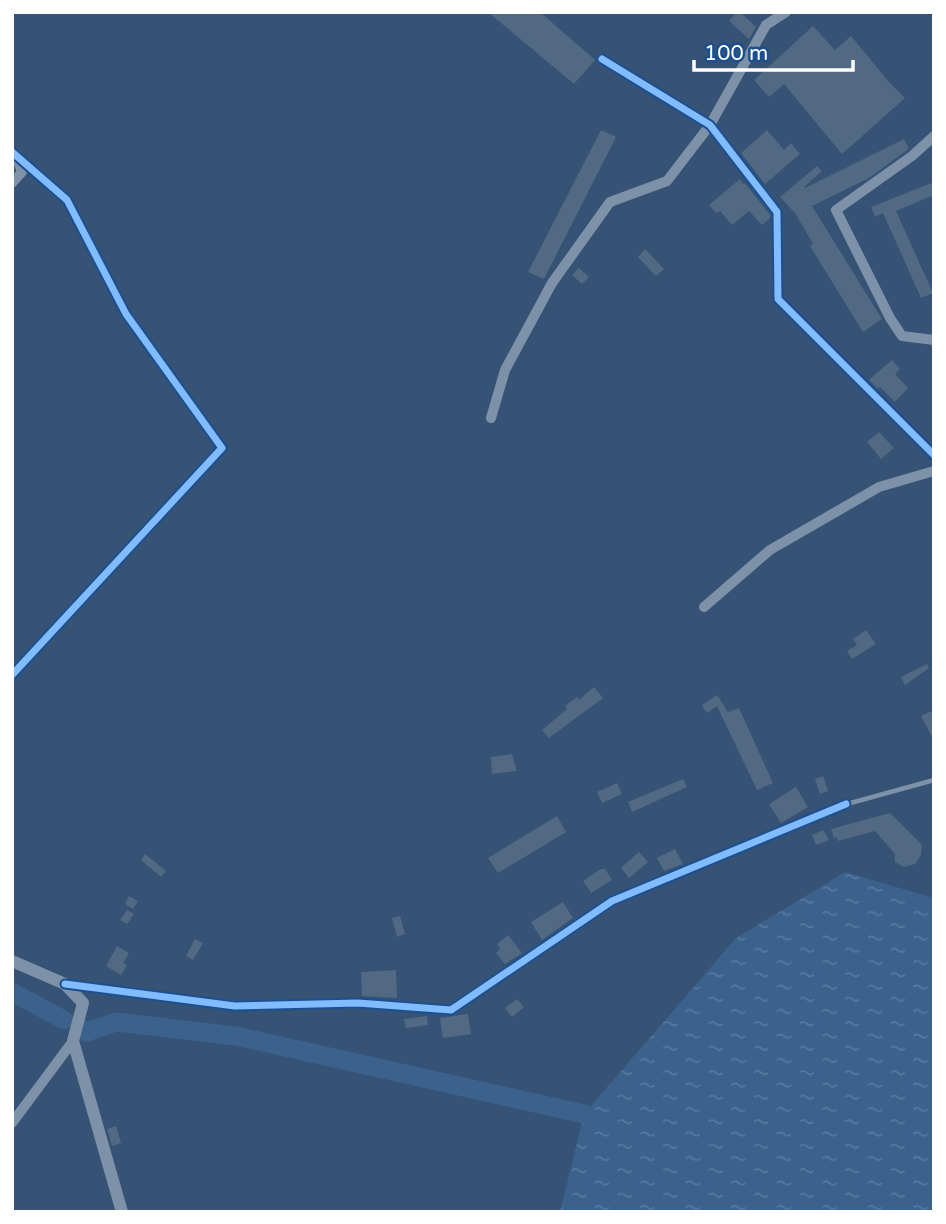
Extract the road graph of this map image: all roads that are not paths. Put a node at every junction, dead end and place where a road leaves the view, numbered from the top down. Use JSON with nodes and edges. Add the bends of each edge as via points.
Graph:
{"nodes":[{"id":1,"x":786,"y":12,"type":"edge"},
{"id":2,"x":602,"y":59,"type":"dead end"},
{"id":3,"x":710,"y":124,"type":"junction"},
{"id":4,"x":934,"y":136,"type":"edge"},
{"id":5,"x":14,"y":154,"type":"edge"},
{"id":6,"x":12,"y":183,"type":"edge"},
{"id":7,"x":934,"y":340,"type":"edge"},
{"id":8,"x":491,"y":418,"type":"dead end"},
{"id":9,"x":934,"y":455,"type":"edge"},
{"id":10,"x":934,"y":471,"type":"edge"},
{"id":11,"x":704,"y":607,"type":"dead end"},
{"id":12,"x":12,"y":675,"type":"edge"},
{"id":13,"x":934,"y":780,"type":"edge"},
{"id":14,"x":846,"y":804,"type":"joint"},
{"id":15,"x":12,"y":961,"type":"edge"},
{"id":16,"x":65,"y":984,"type":"junction"},
{"id":17,"x":73,"y":1041,"type":"junction"},
{"id":18,"x":12,"y":1122,"type":"edge"},
{"id":19,"x":122,"y":1212,"type":"edge"}],
"edges":[{"from":1,"to":3,"type":"street","via":[[766,25]]},
{"from":2,"to":3,"type":"street"},
{"from":3,"to":8,"type":"street","via":[[667,181],[610,202],[552,283],[505,370]]},
{"from":3,"to":9,"type":"street","via":[[777,212],[778,299]]},
{"from":4,"to":7,"type":"street","via":[[836,210],[902,336]]},
{"from":5,"to":6,"type":"street","via":[[22,172]]},
{"from":5,"to":12,"type":"street","via":[[67,200],[126,314],[222,448]]},
{"from":10,"to":11,"type":"street","via":[[879,487],[770,550]]},
{"from":13,"to":14,"type":"lane"},
{"from":14,"to":16,"type":"street","via":[[612,901],[451,1010],[358,1003],[235,1006]]},
{"from":15,"to":16,"type":"street"},
{"from":16,"to":17,"type":"street","via":[[83,1003]]},
{"from":17,"to":18,"type":"street"},
{"from":17,"to":19,"type":"street"}]}
